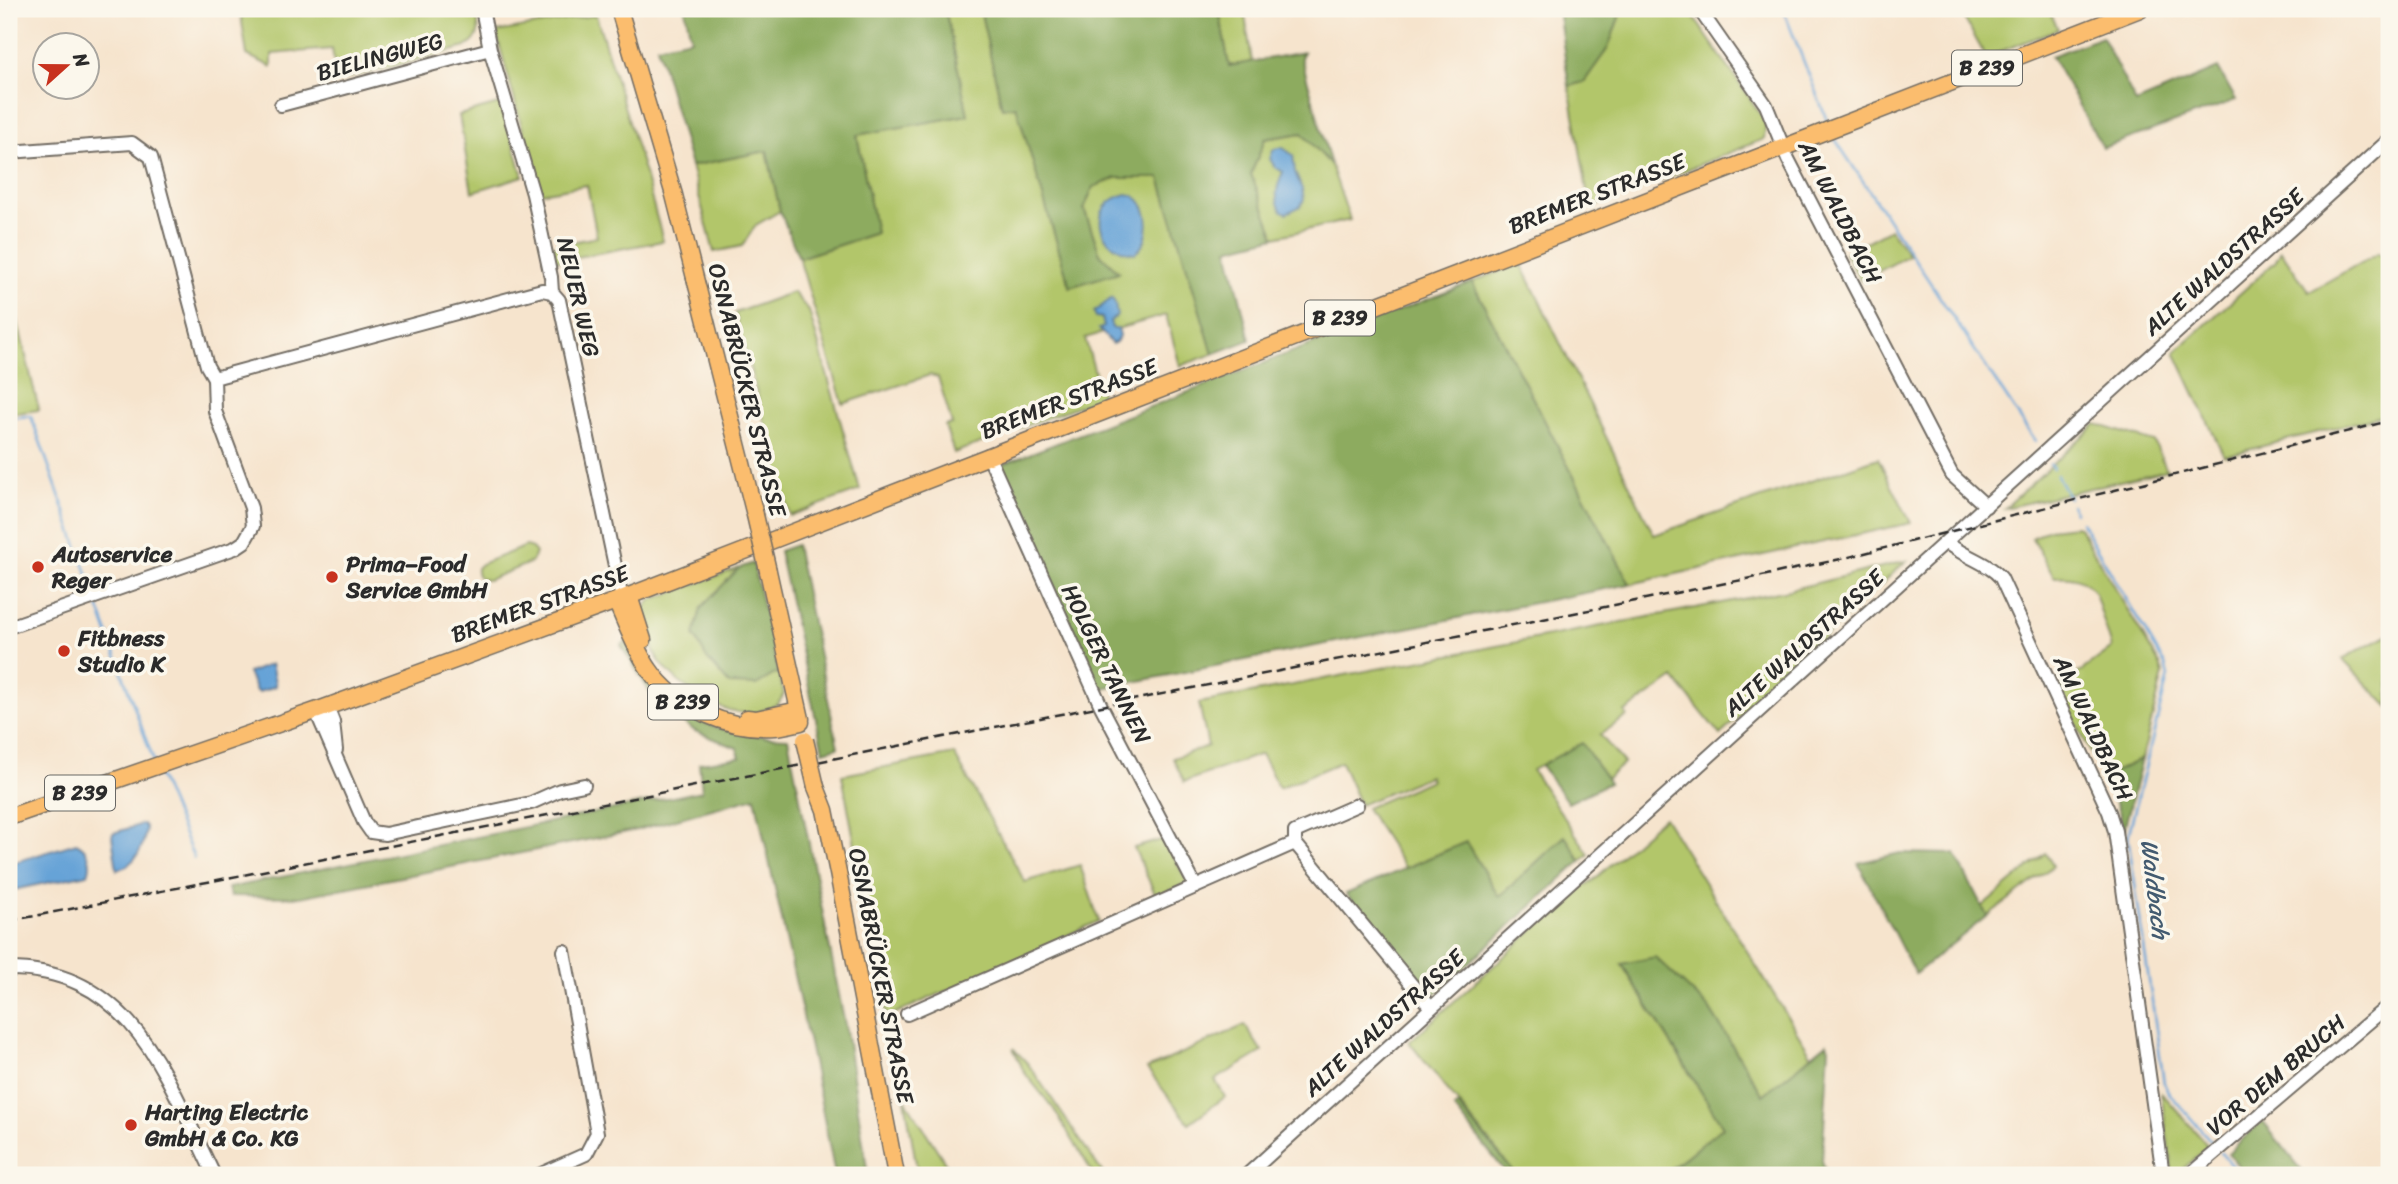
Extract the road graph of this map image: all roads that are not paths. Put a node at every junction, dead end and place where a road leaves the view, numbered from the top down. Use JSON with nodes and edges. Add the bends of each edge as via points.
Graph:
{"nodes":[{"id":1,"x":482,"y":9,"type":"edge"},
{"id":2,"x":619,"y":9,"type":"edge"},
{"id":3,"x":1699,"y":9,"type":"edge"},
{"id":4,"x":2140,"y":9,"type":"edge"},
{"id":5,"x":490,"y":49,"type":"junction"},
{"id":6,"x":281,"y":105,"type":"dead end"},
{"id":7,"x":2389,"y":140,"type":"edge"},
{"id":8,"x":1783,"y":147,"type":"junction"},
{"id":9,"x":9,"y":152,"type":"edge"},
{"id":10,"x":552,"y":292,"type":"junction"},
{"id":11,"x":214,"y":378,"type":"junction"},
{"id":12,"x":988,"y":455,"type":"junction"},
{"id":13,"x":1986,"y":506,"type":"junction"},
{"id":14,"x":1946,"y":542,"type":"junction"},
{"id":15,"x":622,"y":598,"type":"junction"},
{"id":16,"x":9,"y":627,"type":"edge"},
{"id":17,"x":322,"y":709,"type":"junction"},
{"id":18,"x":800,"y":716,"type":"junction"},
{"id":19,"x":584,"y":785,"type":"dead end"},
{"id":20,"x":816,"y":787,"type":"junction"},
{"id":21,"x":1357,"y":805,"type":"dead end"},
{"id":22,"x":9,"y":817,"type":"edge"},
{"id":23,"x":1295,"y":843,"type":"junction"},
{"id":24,"x":1196,"y":887,"type":"junction"},
{"id":25,"x":564,"y":951,"type":"dead end"},
{"id":26,"x":9,"y":969,"type":"edge"},
{"id":27,"x":2389,"y":1006,"type":"edge"},
{"id":28,"x":1431,"y":1008,"type":"junction"},
{"id":29,"x":907,"y":1014,"type":"dead end"},
{"id":30,"x":214,"y":1175,"type":"edge"},
{"id":31,"x":538,"y":1175,"type":"edge"},
{"id":32,"x":886,"y":1175,"type":"edge"},
{"id":33,"x":896,"y":1175,"type":"edge"},
{"id":34,"x":1247,"y":1175,"type":"edge"},
{"id":35,"x":2163,"y":1175,"type":"edge"},
{"id":36,"x":2189,"y":1175,"type":"edge"}],
"edges":[{"from":1,"to":5,"type":"street","name":"NEUER WEG"},
{"from":2,"to":18,"type":"main road","name":"OSNABRÜCKER STRASSE","bridge":true,"via":[[674,195],[755,515]]},
{"from":3,"to":8,"type":"street","name":"AM WALDBACH","via":[[1766,105]]},
{"from":4,"to":8,"type":"main road","name":"BREMER STRASSE","number":"B 239"},
{"from":5,"to":6,"type":"street","name":"BIELINGWEG"},
{"from":5,"to":10,"type":"street","name":"NEUER WEG","via":[[533,194]]},
{"from":7,"to":13,"type":"street","name":"ALTE WALDSTRASSE"},
{"from":8,"to":12,"type":"main road","name":"BREMER STRASSE","number":"B 239"},
{"from":8,"to":13,"type":"street","name":"AM WALDBACH","via":[[1952,475]]},
{"from":9,"to":11,"type":"street","via":[[132,143],[150,157]]},
{"from":10,"to":11,"type":"street","via":[[542,290]]},
{"from":10,"to":15,"type":"street","name":"NEUER WEG","via":[[559,300]]},
{"from":11,"to":16,"type":"street","via":[[215,411],[251,508],[253,526],[244,542]]},
{"from":12,"to":15,"type":"main road","name":"BREMER STRASSE","number":"B 239"},
{"from":12,"to":24,"type":"street","name":"HOLGER TANNEN","via":[[1101,706]]},
{"from":13,"to":14,"type":"street","name":"ALTE WALDSTRASSE"},
{"from":14,"to":28,"type":"street","name":"ALTE WALDSTRASSE"},
{"from":14,"to":35,"type":"street","name":"AM WALDBACH","via":[[2001,578],[2109,812]]},
{"from":15,"to":17,"type":"main road","name":"BREMER STRASSE","number":"B 239"},
{"from":15,"to":18,"type":"main road","number":"B 239","via":[[654,667],[693,701],[728,716]]},
{"from":17,"to":19,"type":"street","via":[[334,722],[337,754],[371,832],[385,835],[531,803]]},
{"from":17,"to":22,"type":"main road","name":"BREMER STRASSE","number":"B 239"},
{"from":18,"to":20,"type":"main road","name":"OSNABRÜCKER STRASSE","bridge":true},
{"from":20,"to":32,"type":"main road","name":"OSNABRÜCKER STRASSE","via":[[815,812]]},
{"from":20,"to":33,"type":"main road","name":"OSNABRÜCKER STRASSE","via":[[825,810]]},
{"from":21,"to":23,"type":"street","via":[[1295,832]]},
{"from":23,"to":24,"type":"street"},
{"from":23,"to":28,"type":"street"},
{"from":24,"to":29,"type":"street"},
{"from":25,"to":31,"type":"street","via":[[597,1133],[586,1154]]},
{"from":26,"to":30,"type":"street","via":[[48,972],[75,982],[101,996],[130,1021],[154,1052]]},
{"from":27,"to":36,"type":"street","name":"VOR DEM BRUCH"},
{"from":28,"to":34,"type":"street","name":"ALTE WALDSTRASSE"}]}
